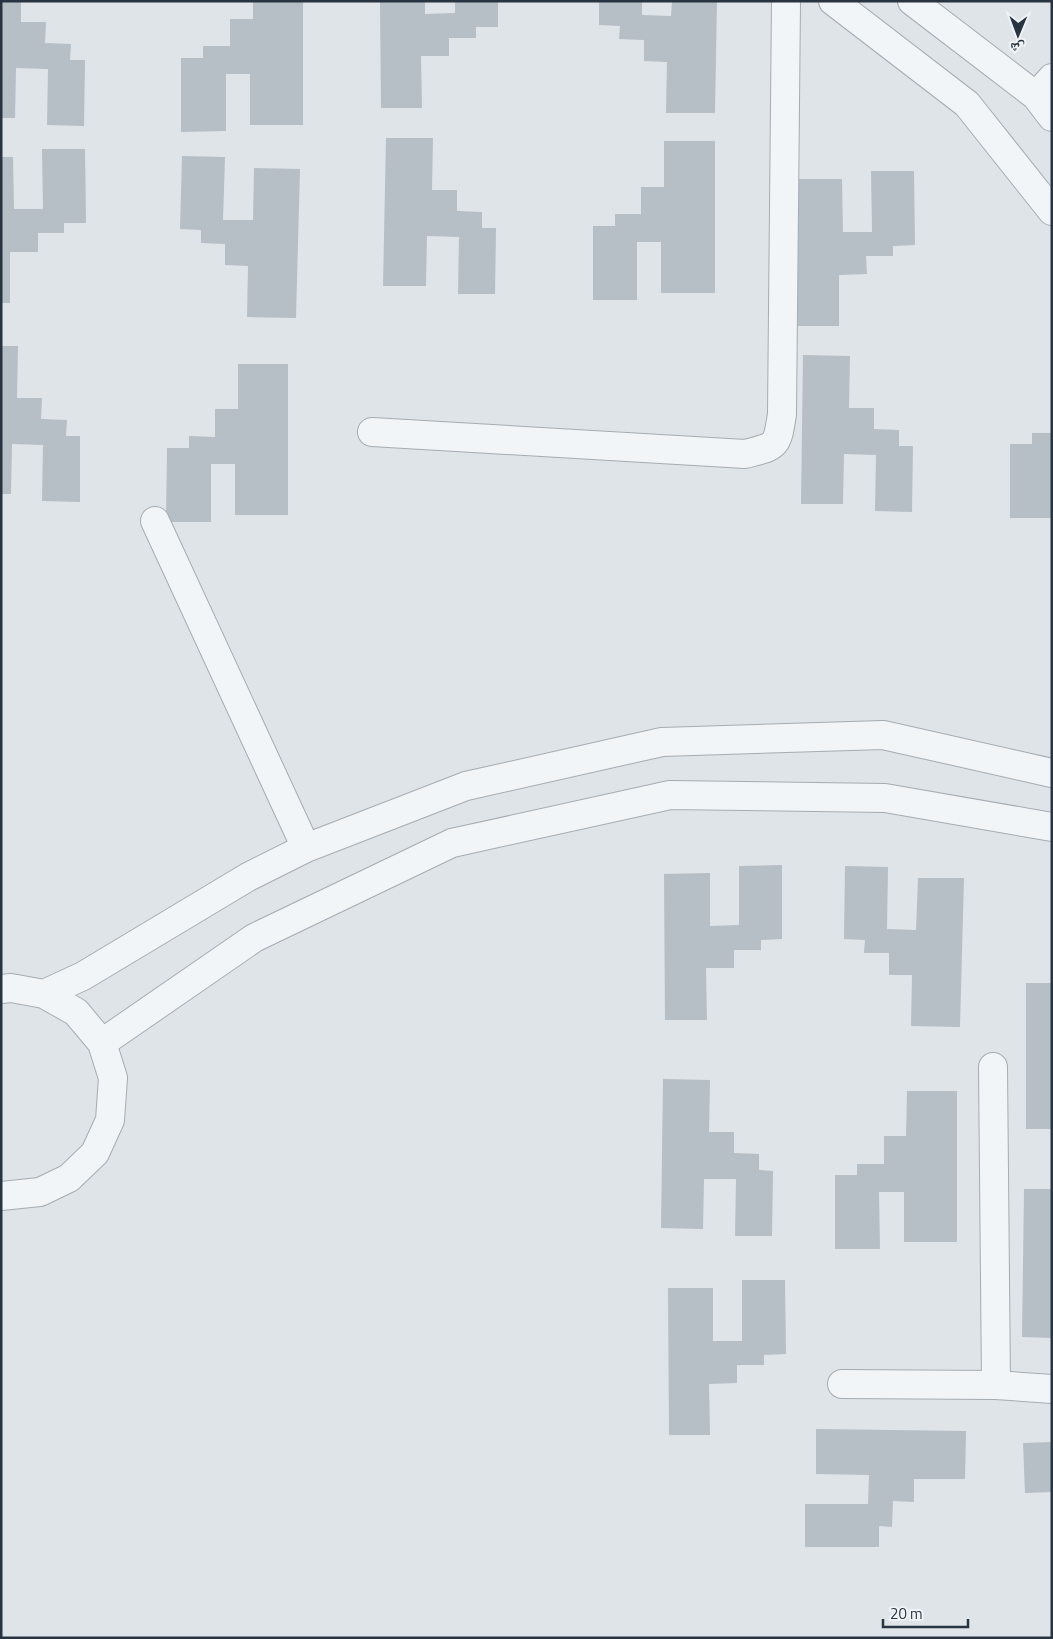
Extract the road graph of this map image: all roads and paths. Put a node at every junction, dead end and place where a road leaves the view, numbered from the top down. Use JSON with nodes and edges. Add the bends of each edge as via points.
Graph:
{"nodes":[{"id":1,"x":786,"y":1,"type":"edge"},
{"id":2,"x":833,"y":1,"type":"edge"},
{"id":3,"x":912,"y":1,"type":"edge"},
{"id":4,"x":1046,"y":97,"type":"edge"},
{"id":5,"x":1052,"y":211,"type":"edge"},
{"id":6,"x":372,"y":432,"type":"dead end"},
{"id":7,"x":155,"y":521,"type":"dead end"},
{"id":8,"x":1052,"y":773,"type":"edge"},
{"id":9,"x":1052,"y":828,"type":"edge"},
{"id":10,"x":306,"y":848,"type":"junction"},
{"id":11,"x":1,"y":990,"type":"edge"},
{"id":12,"x":44,"y":994,"type":"junction"},
{"id":13,"x":102,"y":1043,"type":"junction"},
{"id":14,"x":993,"y":1067,"type":"dead end"},
{"id":15,"x":1,"y":1196,"type":"edge"},
{"id":16,"x":842,"y":1384,"type":"dead end"},
{"id":17,"x":996,"y":1385,"type":"junction"},
{"id":18,"x":1052,"y":1389,"type":"edge"}],
"edges":[{"from":1,"to":6,"type":"street","via":[[782,414],[778,438],[769,448],[745,454]]},
{"from":2,"to":5,"type":"street","via":[[967,104]]},
{"from":3,"to":4,"type":"street"},
{"from":7,"to":10,"type":"street"},
{"from":8,"to":10,"type":"street","via":[[883,735],[662,742],[466,786]]},
{"from":9,"to":13,"type":"street","via":[[885,798],[670,795],[452,843],[254,938]]},
{"from":10,"to":12,"type":"street","via":[[248,877],[83,976]]},
{"from":11,"to":12,"type":"street","via":[[11,988]]},
{"from":12,"to":13,"type":"street","via":[[76,1012]]},
{"from":13,"to":15,"type":"street","via":[[113,1078],[110,1120],[95,1153],[69,1178],[40,1192]]},
{"from":14,"to":17,"type":"street"},
{"from":16,"to":17,"type":"street"},
{"from":17,"to":18,"type":"street"}]}
